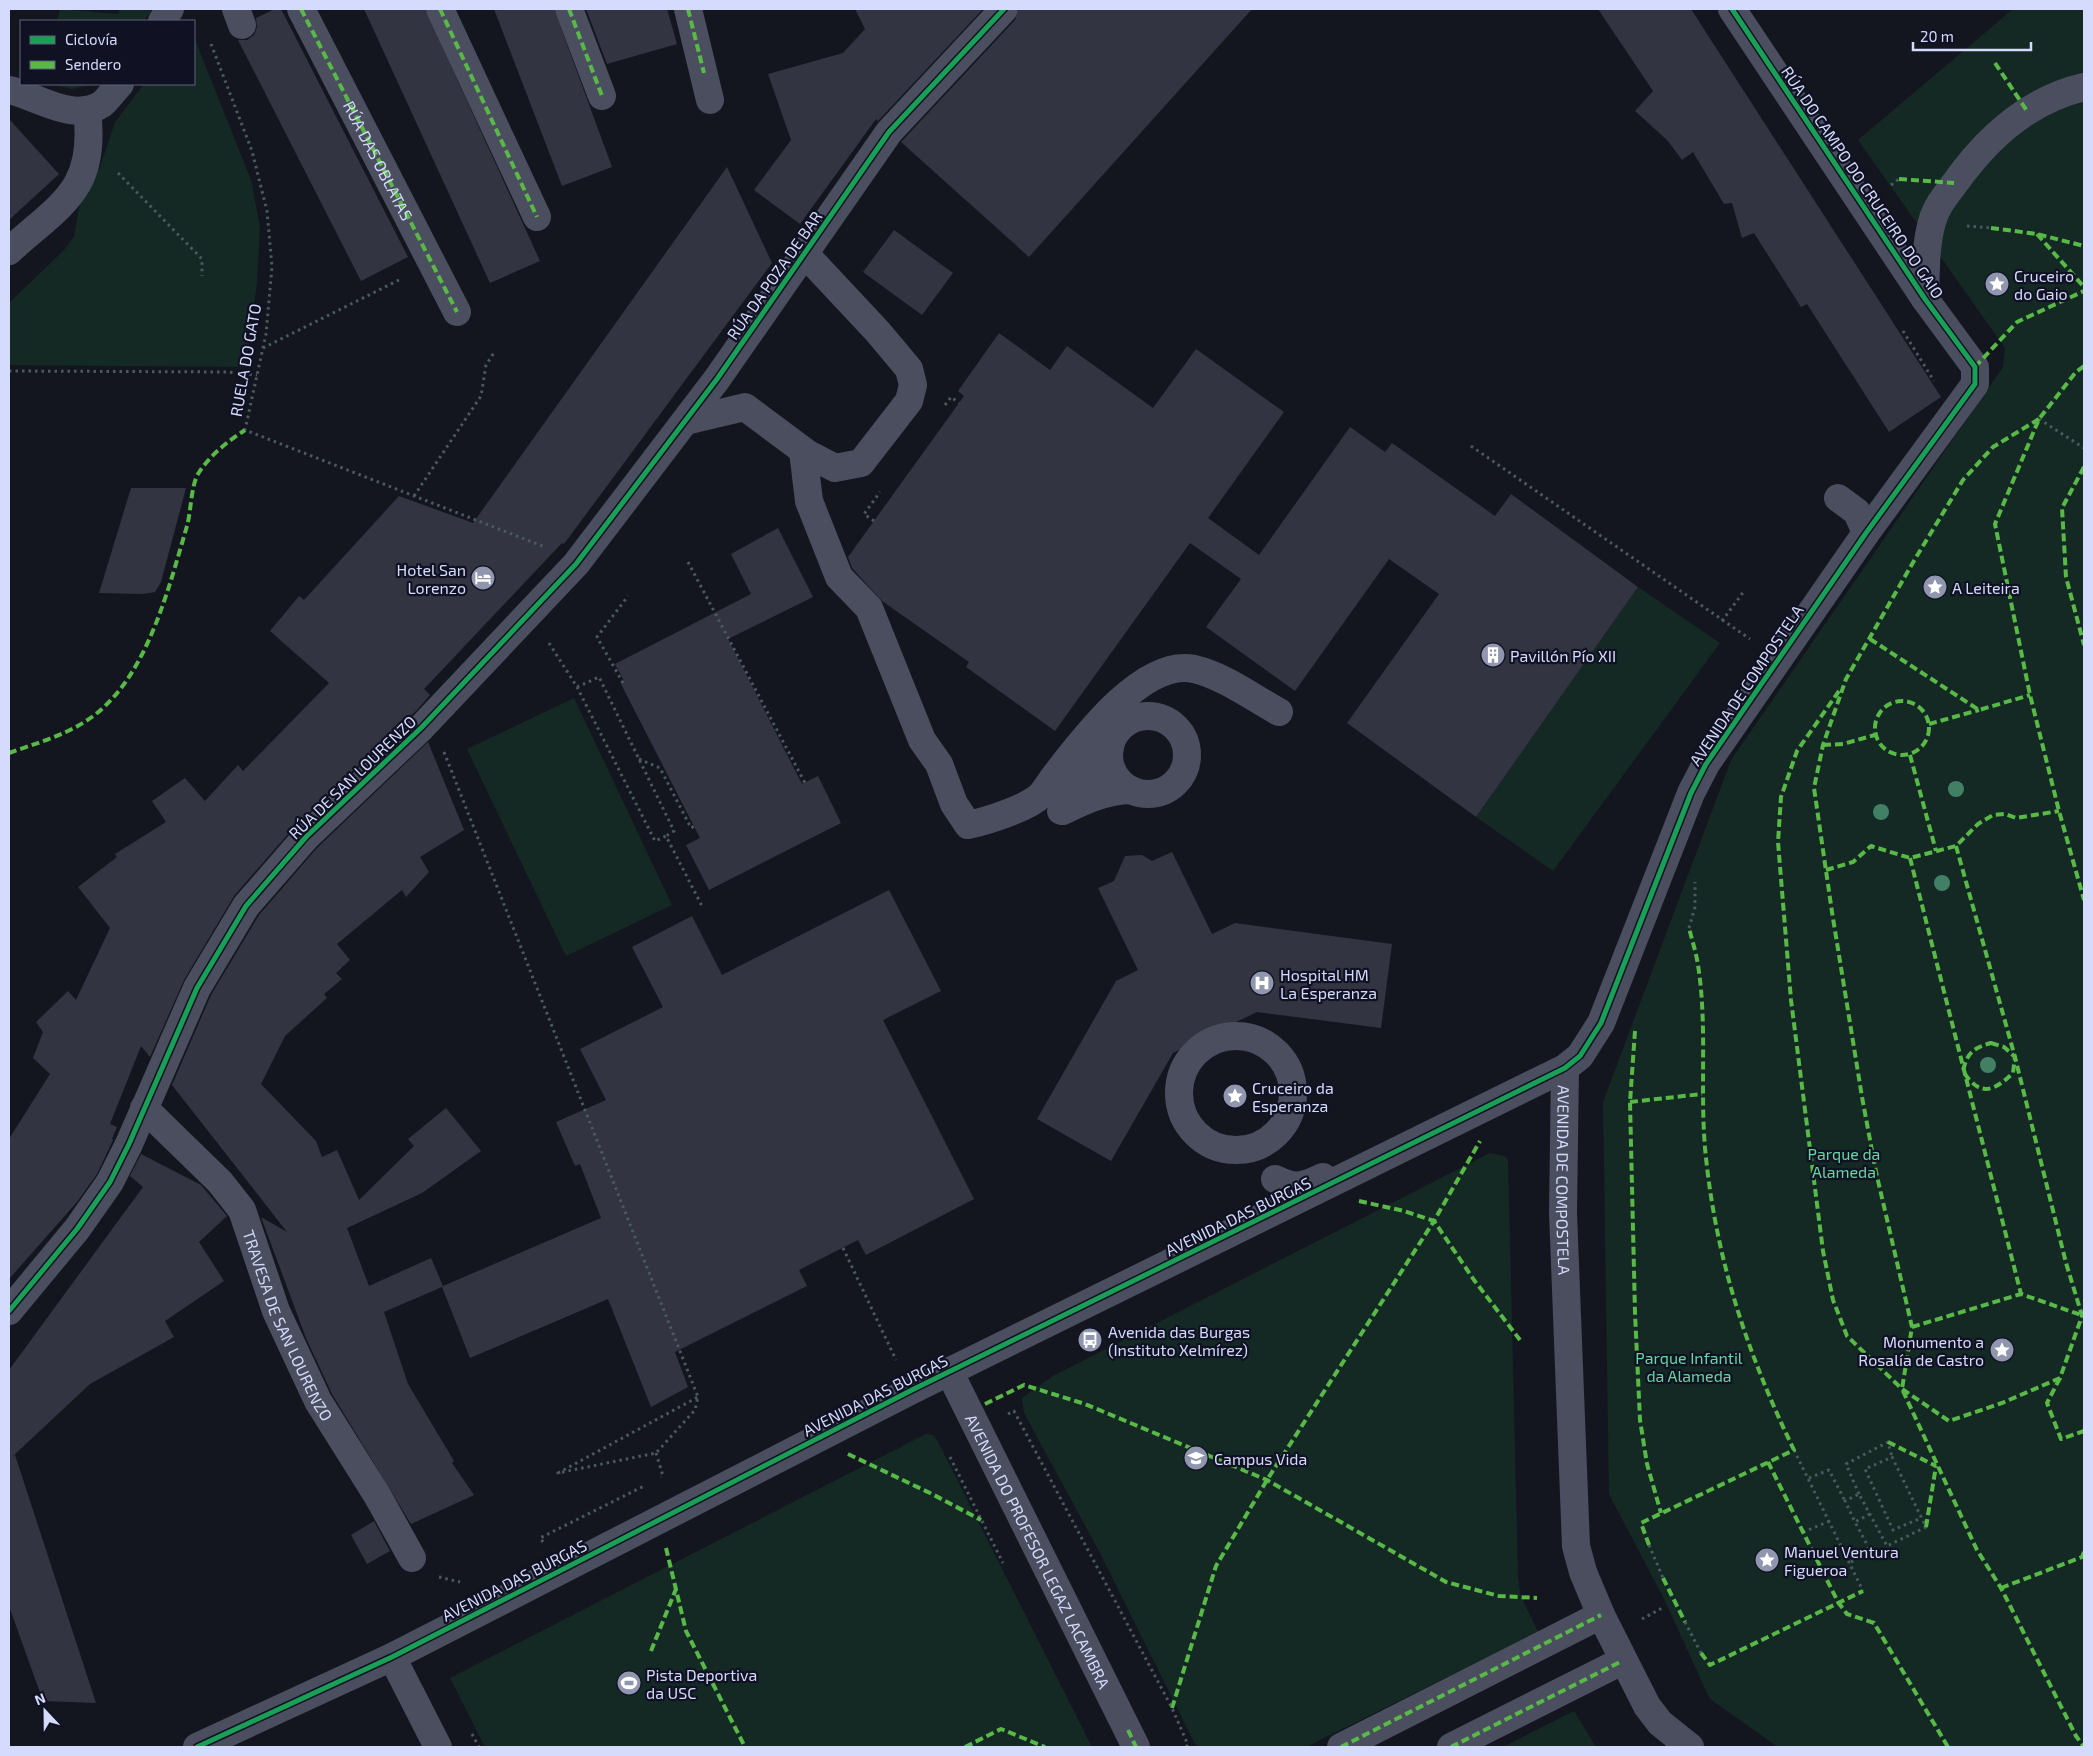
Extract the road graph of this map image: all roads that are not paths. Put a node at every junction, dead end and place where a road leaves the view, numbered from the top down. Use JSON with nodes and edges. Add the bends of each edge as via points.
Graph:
{"nodes":[{"id":1,"x":170,"y":9,"type":"edge"},
{"id":2,"x":301,"y":9,"type":"edge"},
{"id":3,"x":440,"y":9,"type":"edge"},
{"id":4,"x":569,"y":9,"type":"edge"},
{"id":5,"x":688,"y":9,"type":"edge"},
{"id":6,"x":1004,"y":9,"type":"edge"},
{"id":7,"x":1732,"y":9,"type":"edge"},
{"id":8,"x":163,"y":20,"type":"edge"},
{"id":9,"x":119,"y":85,"type":"edge"},
{"id":10,"x":2084,"y":87,"type":"edge"},
{"id":11,"x":9,"y":90,"type":"edge"},
{"id":12,"x":602,"y":96,"type":"dead end"},
{"id":13,"x":710,"y":100,"type":"dead end"},
{"id":14,"x":87,"y":110,"type":"junction"},
{"id":15,"x":537,"y":217,"type":"dead end"},
{"id":16,"x":9,"y":251,"type":"edge"},
{"id":17,"x":805,"y":254,"type":"junction"},
{"id":18,"x":1925,"y":299,"type":"junction"},
{"id":19,"x":457,"y":312,"type":"dead end"},
{"id":20,"x":1975,"y":367,"type":"joint"},
{"id":21,"x":686,"y":421,"type":"junction"},
{"id":22,"x":803,"y":451,"type":"junction"},
{"id":23,"x":1838,"y":498,"type":"dead end"},
{"id":24,"x":1866,"y":532,"type":"junction"},
{"id":25,"x":576,"y":564,"type":"joint"},
{"id":26,"x":1279,"y":712,"type":"dead end"},
{"id":27,"x":1110,"y":747,"type":"junction"},
{"id":28,"x":1131,"y":790,"type":"junction"},
{"id":29,"x":1565,"y":1068,"type":"junction"},
{"id":30,"x":144,"y":1108,"type":"junction"},
{"id":31,"x":1259,"y":1146,"type":"junction"},
{"id":32,"x":1275,"y":1179,"type":"junction"},
{"id":33,"x":1287,"y":1206,"type":"junction"},
{"id":34,"x":9,"y":1311,"type":"edge"},
{"id":35,"x":949,"y":1371,"type":"junction"},
{"id":36,"x":412,"y":1558,"type":"dead end"},
{"id":37,"x":1606,"y":1625,"type":"junction"},
{"id":38,"x":392,"y":1657,"type":"junction"},
{"id":39,"x":1622,"y":1661,"type":"junction"},
{"id":40,"x":1132,"y":1739,"type":"edge"},
{"id":41,"x":197,"y":1747,"type":"edge"},
{"id":42,"x":438,"y":1747,"type":"edge"},
{"id":43,"x":1341,"y":1747,"type":"edge"},
{"id":44,"x":1451,"y":1747,"type":"edge"},
{"id":45,"x":1690,"y":1747,"type":"edge"}],
"edges":[{"from":1,"to":8,"type":"street"},
{"from":2,"to":19,"type":"street","name":"RÚA DAS OBLATAS"},
{"from":3,"to":15,"type":"street"},
{"from":4,"to":12,"type":"street"},
{"from":5,"to":13,"type":"street"},
{"from":6,"to":17,"type":"street","name":"RÚA DA POZA DE BAR","via":[[890,132]]},
{"from":7,"to":18,"type":"street","name":"RÚA DO CAMPO DO CRUCEIRO DO GAIO"},
{"from":9,"to":14,"type":"street","via":[[102,103]]},
{"from":10,"to":18,"type":"street","via":[[2043,101],[2023,113],[1972,159],[1938,205],[1926,253]]},
{"from":11,"to":14,"type":"street","via":[[68,109]]},
{"from":14,"to":16,"type":"street","via":[[90,144],[85,171],[73,193]]},
{"from":17,"to":21,"type":"street","name":"RÚA DA POZA DE BAR"},
{"from":17,"to":22,"type":"street","via":[[909,369],[913,385],[909,400],[861,463],[835,468]]},
{"from":18,"to":20,"type":"street","name":"RÚA DO CAMPO DO CRUCEIRO DO GAIO"},
{"from":20,"to":24,"type":"street","name":"AVENIDA DE COMPOSTELA","via":[[1975,384]]},
{"from":21,"to":22,"type":"street","via":[[745,408]]},
{"from":21,"to":25,"type":"street","name":"RÚA DA POZA DE BAR"},
{"from":22,"to":26,"type":"street","via":[[809,501],[839,577],[869,608],[922,740],[939,764],[954,804],[968,825],[1004,814],[1040,796],[1106,716],[1137,686],[1165,671],[1194,669],[1229,683]]},
{"from":23,"to":24,"type":"street","via":[[1857,512]]},
{"from":24,"to":29,"type":"street","name":"AVENIDA DE COMPOSTELA","via":[[1697,778],[1601,1023],[1580,1056]]},
{"from":25,"to":30,"type":"street","name":"RÚA DE SAN LOURENZO","via":[[422,727],[306,837],[251,900],[197,988]]},
{"from":27,"to":28,"type":"street","via":[[1112,772]]},
{"from":27,"to":28,"type":"street","via":[[1061,811],[1112,791]]},
{"from":27,"to":28,"type":"street","via":[[1122,725],[1139,717],[1158,717],[1170,722],[1186,743],[1185,769],[1168,789],[1156,794]]},
{"from":29,"to":32,"type":"street","name":"AVENIDA DAS BURGAS","via":[[1541,1067],[1308,1184],[1291,1186]]},
{"from":29,"to":33,"type":"street","name":"AVENIDA DAS BURGAS"},
{"from":29,"to":37,"type":"street","name":"AVENIDA DE COMPOSTELA","via":[[1563,1213],[1573,1514],[1583,1572]]},
{"from":30,"to":34,"type":"street","name":"RÚA DE SAN LOURENZO","via":[[110,1182]]},
{"from":30,"to":36,"type":"street","name":"TRAVESA DE SAN LOURENZO","via":[[220,1182],[242,1210],[276,1311],[318,1401]]},
{"from":31,"to":31,"type":"street","via":[[1275,1135],[1287,1120],[1293,1084],[1286,1066],[1275,1051],[1260,1041],[1242,1037],[1223,1038],[1206,1045],[1192,1057],[1179,1091],[1190,1127],[1204,1140],[1221,1148],[1240,1150]]},
{"from":31,"to":32,"type":"street"},
{"from":32,"to":33,"type":"street"},
{"from":33,"to":35,"type":"street","name":"AVENIDA DAS BURGAS"},
{"from":35,"to":38,"type":"street","name":"AVENIDA DAS BURGAS"},
{"from":35,"to":40,"type":"street","name":"AVENIDA DO PROFESOR LEGAZ LACAMBRA"},
{"from":37,"to":39,"type":"street","name":"AVENIDA DE COMPOSTELA"},
{"from":37,"to":43,"type":"street"},
{"from":38,"to":41,"type":"street","name":"AVENIDA DAS BURGAS"},
{"from":38,"to":42,"type":"street"},
{"from":39,"to":44,"type":"street"},
{"from":39,"to":45,"type":"street","name":"AVENIDA DE COMPOSTELA","via":[[1647,1706],[1660,1722]]}]}
